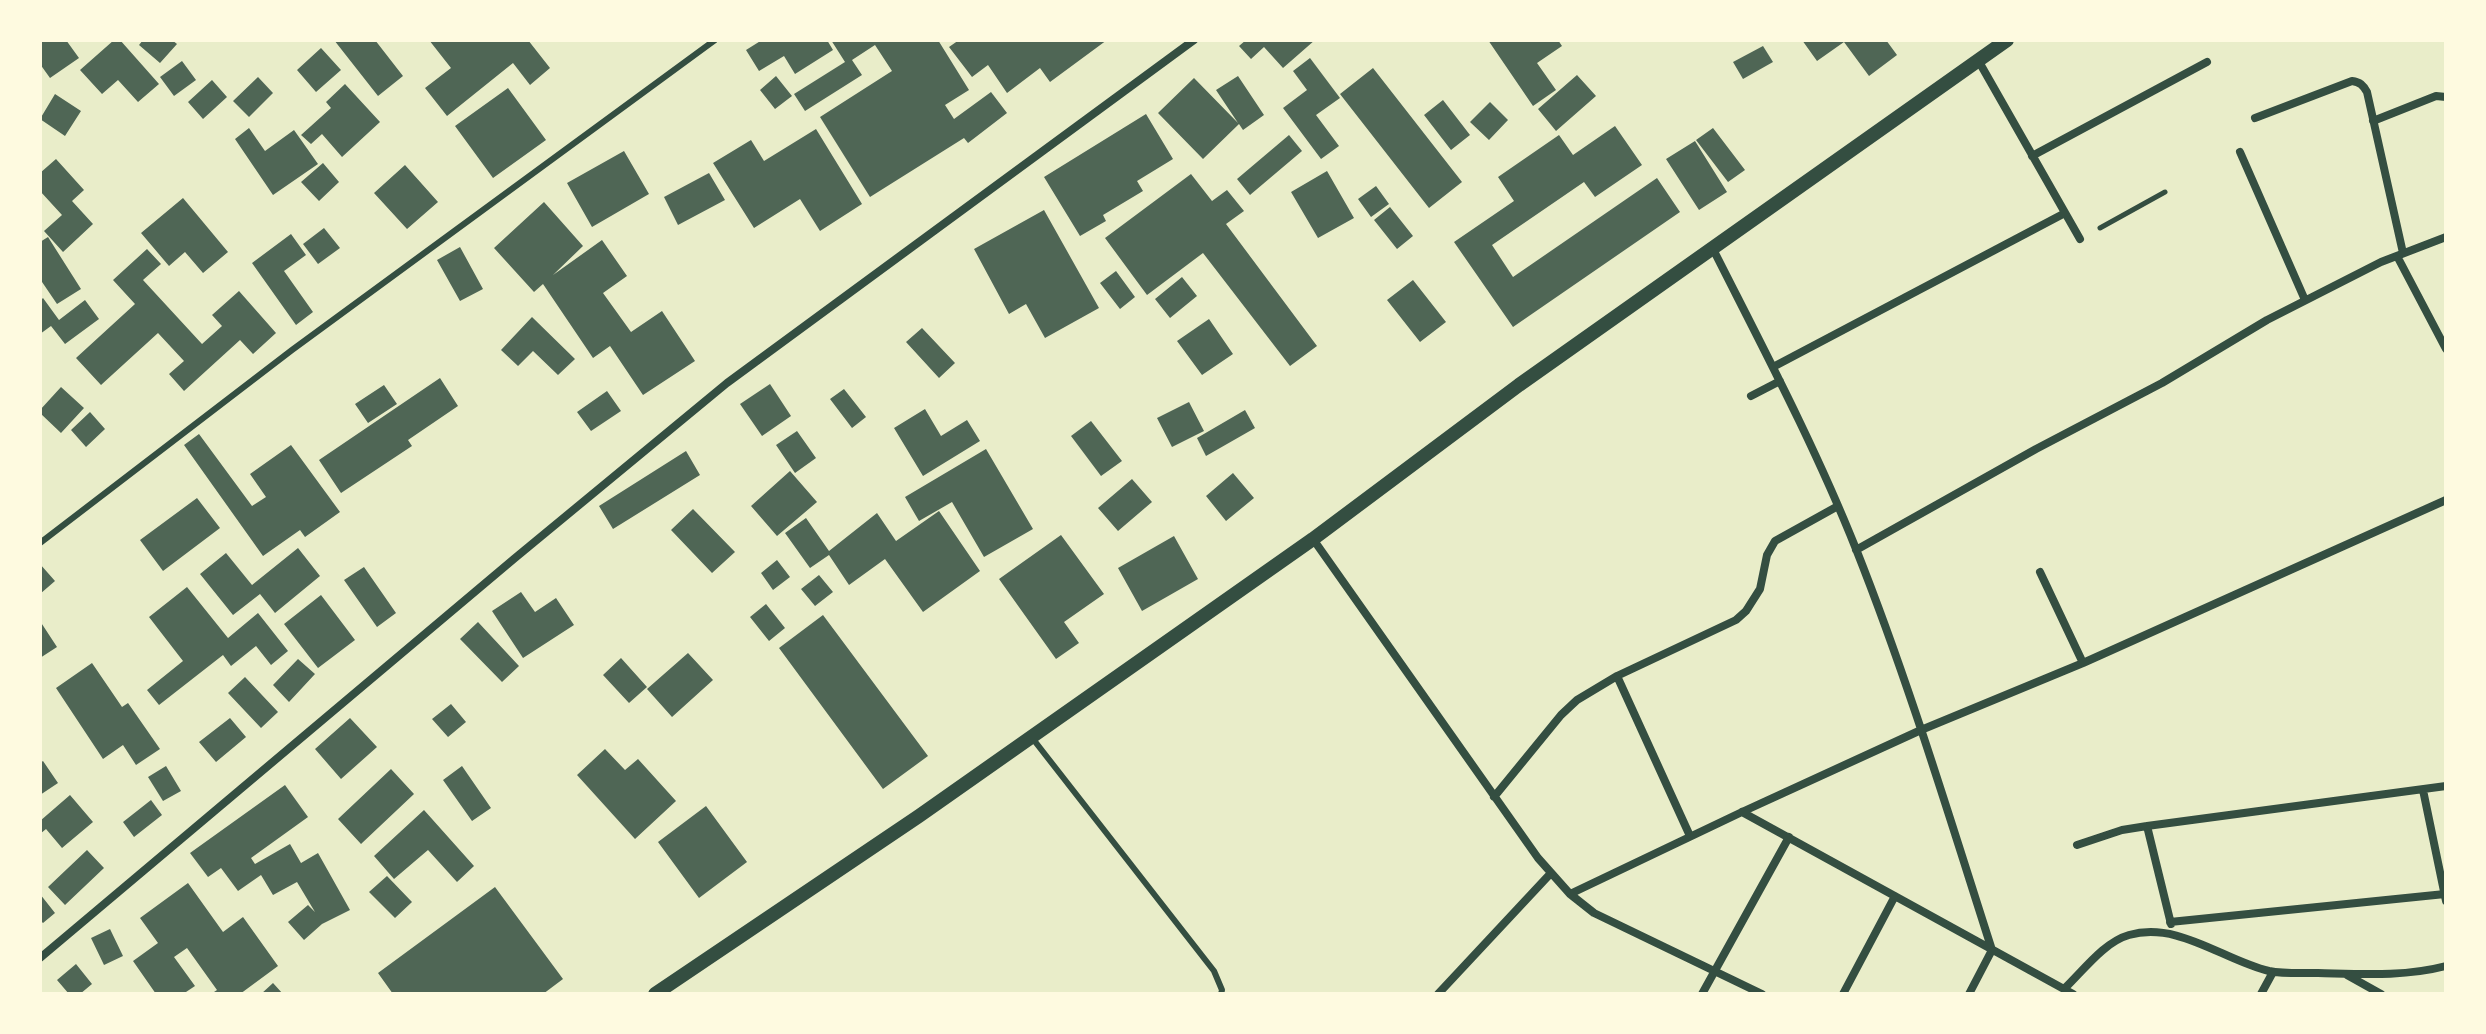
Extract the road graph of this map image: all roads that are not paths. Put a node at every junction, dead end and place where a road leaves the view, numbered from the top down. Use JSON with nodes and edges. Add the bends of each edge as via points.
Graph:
{"nodes":[{"id":1,"x":715,"y":40,"type":"edge"},
{"id":2,"x":1194,"y":40,"type":"edge"},
{"id":3,"x":2007,"y":40,"type":"edge"},
{"id":4,"x":1978,"y":60,"type":"junction"},
{"id":5,"x":2207,"y":62,"type":"dead end"},
{"id":6,"x":2446,"y":97,"type":"edge"},
{"id":7,"x":2255,"y":118,"type":"dead end"},
{"id":8,"x":2373,"y":121,"type":"junction"},
{"id":9,"x":2240,"y":152,"type":"dead end"},
{"id":10,"x":2032,"y":156,"type":"junction"},
{"id":11,"x":2065,"y":213,"type":"junction"},
{"id":12,"x":2446,"y":237,"type":"edge"},
{"id":13,"x":2080,"y":239,"type":"road end"},
{"id":14,"x":1713,"y":249,"type":"junction"},
{"id":15,"x":2400,"y":254,"type":"junction"},
{"id":16,"x":2305,"y":300,"type":"junction"},
{"id":17,"x":2446,"y":349,"type":"edge"},
{"id":18,"x":1773,"y":367,"type":"junction"},
{"id":19,"x":1780,"y":381,"type":"junction"},
{"id":20,"x":1751,"y":396,"type":"dead end"},
{"id":21,"x":2446,"y":500,"type":"edge"},
{"id":22,"x":1838,"y":506,"type":"junction"},
{"id":23,"x":1313,"y":539,"type":"junction"},
{"id":24,"x":40,"y":543,"type":"edge"},
{"id":25,"x":1856,"y":550,"type":"junction"},
{"id":26,"x":2040,"y":572,"type":"dead end"},
{"id":27,"x":2083,"y":663,"type":"junction"},
{"id":28,"x":1617,"y":676,"type":"junction"},
{"id":29,"x":1921,"y":730,"type":"junction"},
{"id":30,"x":1031,"y":736,"type":"junction"},
{"id":31,"x":2446,"y":786,"type":"edge"},
{"id":32,"x":2423,"y":790,"type":"junction"},
{"id":33,"x":1494,"y":797,"type":"junction"},
{"id":34,"x":1742,"y":812,"type":"junction"},
{"id":35,"x":2147,"y":826,"type":"junction"},
{"id":36,"x":1690,"y":836,"type":"junction"},
{"id":37,"x":1789,"y":837,"type":"junction"},
{"id":38,"x":2077,"y":845,"type":"dead end"},
{"id":39,"x":1551,"y":873,"type":"junction"},
{"id":40,"x":1570,"y":894,"type":"junction"},
{"id":41,"x":1895,"y":896,"type":"junction"},
{"id":42,"x":2445,"y":897,"type":"edge"},
{"id":43,"x":2170,"y":922,"type":"junction"},
{"id":44,"x":2173,"y":933,"type":"junction"},
{"id":45,"x":1992,"y":950,"type":"junction"},
{"id":46,"x":40,"y":958,"type":"edge"},
{"id":47,"x":2446,"y":966,"type":"edge"},
{"id":48,"x":1715,"y":971,"type":"junction"},
{"id":49,"x":2273,"y":972,"type":"junction"},
{"id":50,"x":2343,"y":973,"type":"junction"},
{"id":51,"x":2064,"y":989,"type":"junction"},
{"id":52,"x":1440,"y":993,"type":"edge"},
{"id":53,"x":655,"y":994,"type":"edge"},
{"id":54,"x":1221,"y":994,"type":"edge"},
{"id":55,"x":1702,"y":994,"type":"edge"},
{"id":56,"x":1762,"y":994,"type":"edge"},
{"id":57,"x":1843,"y":994,"type":"edge"},
{"id":58,"x":1969,"y":994,"type":"edge"},
{"id":59,"x":2073,"y":994,"type":"edge"},
{"id":60,"x":2261,"y":994,"type":"edge"},
{"id":61,"x":2381,"y":994,"type":"edge"}],
"edges":[{"from":1,"to":24,"type":"lane","via":[[292,350]]},
{"from":2,"to":46,"type":"street","via":[[727,383]]},
{"from":3,"to":4,"type":"street"},
{"from":4,"to":10,"type":"street"},
{"from":4,"to":14,"type":"street"},
{"from":5,"to":10,"type":"street"},
{"from":6,"to":8,"type":"street","via":[[2436,96]]},
{"from":7,"to":8,"type":"street","via":[[2352,81],[2364,86]]},
{"from":8,"to":15,"type":"street"},
{"from":9,"to":16,"type":"street"},
{"from":10,"to":11,"type":"street"},
{"from":11,"to":13,"type":"street"},
{"from":11,"to":18,"type":"street"},
{"from":12,"to":15,"type":"street"},
{"from":14,"to":18,"type":"street"},
{"from":14,"to":23,"type":"street"},
{"from":15,"to":16,"type":"street"},
{"from":15,"to":17,"type":"street"},
{"from":16,"to":25,"type":"street"},
{"from":18,"to":19,"type":"street"},
{"from":19,"to":20,"type":"street"},
{"from":19,"to":22,"type":"street"},
{"from":21,"to":27,"type":"street"},
{"from":22,"to":25,"type":"street"},
{"from":22,"to":28,"type":"street","via":[[1775,541],[1760,589],[1736,620]]},
{"from":23,"to":30,"type":"street"},
{"from":23,"to":33,"type":"street"},
{"from":25,"to":29,"type":"street"},
{"from":26,"to":27,"type":"street"},
{"from":27,"to":29,"type":"street"},
{"from":28,"to":33,"type":"street","via":[[1561,715]]},
{"from":28,"to":36,"type":"street"},
{"from":29,"to":34,"type":"street"},
{"from":29,"to":45,"type":"street"},
{"from":30,"to":53,"type":"street"},
{"from":30,"to":54,"type":"lane","via":[[1214,971]]},
{"from":31,"to":32,"type":"street"},
{"from":32,"to":35,"type":"street"},
{"from":32,"to":42,"type":"street"},
{"from":33,"to":39,"type":"street"},
{"from":34,"to":36,"type":"street"},
{"from":34,"to":37,"type":"street"},
{"from":35,"to":38,"type":"street"},
{"from":35,"to":43,"type":"street"},
{"from":36,"to":40,"type":"street"},
{"from":37,"to":41,"type":"street"},
{"from":37,"to":48,"type":"street"},
{"from":39,"to":40,"type":"street"},
{"from":39,"to":52,"type":"street"},
{"from":40,"to":48,"type":"street","via":[[1594,913]]},
{"from":41,"to":45,"type":"street"},
{"from":41,"to":57,"type":"street"},
{"from":42,"to":43,"type":"street"},
{"from":43,"to":44,"type":"street"},
{"from":44,"to":49,"type":"street"},
{"from":44,"to":51,"type":"street","via":[[2127,935]]},
{"from":45,"to":51,"type":"street"},
{"from":45,"to":58,"type":"street"},
{"from":47,"to":50,"type":"street","via":[[2403,974]]},
{"from":48,"to":55,"type":"street"},
{"from":48,"to":56,"type":"street"},
{"from":49,"to":50,"type":"street"},
{"from":49,"to":60,"type":"street"},
{"from":50,"to":61,"type":"street"},
{"from":51,"to":59,"type":"street"}]}
